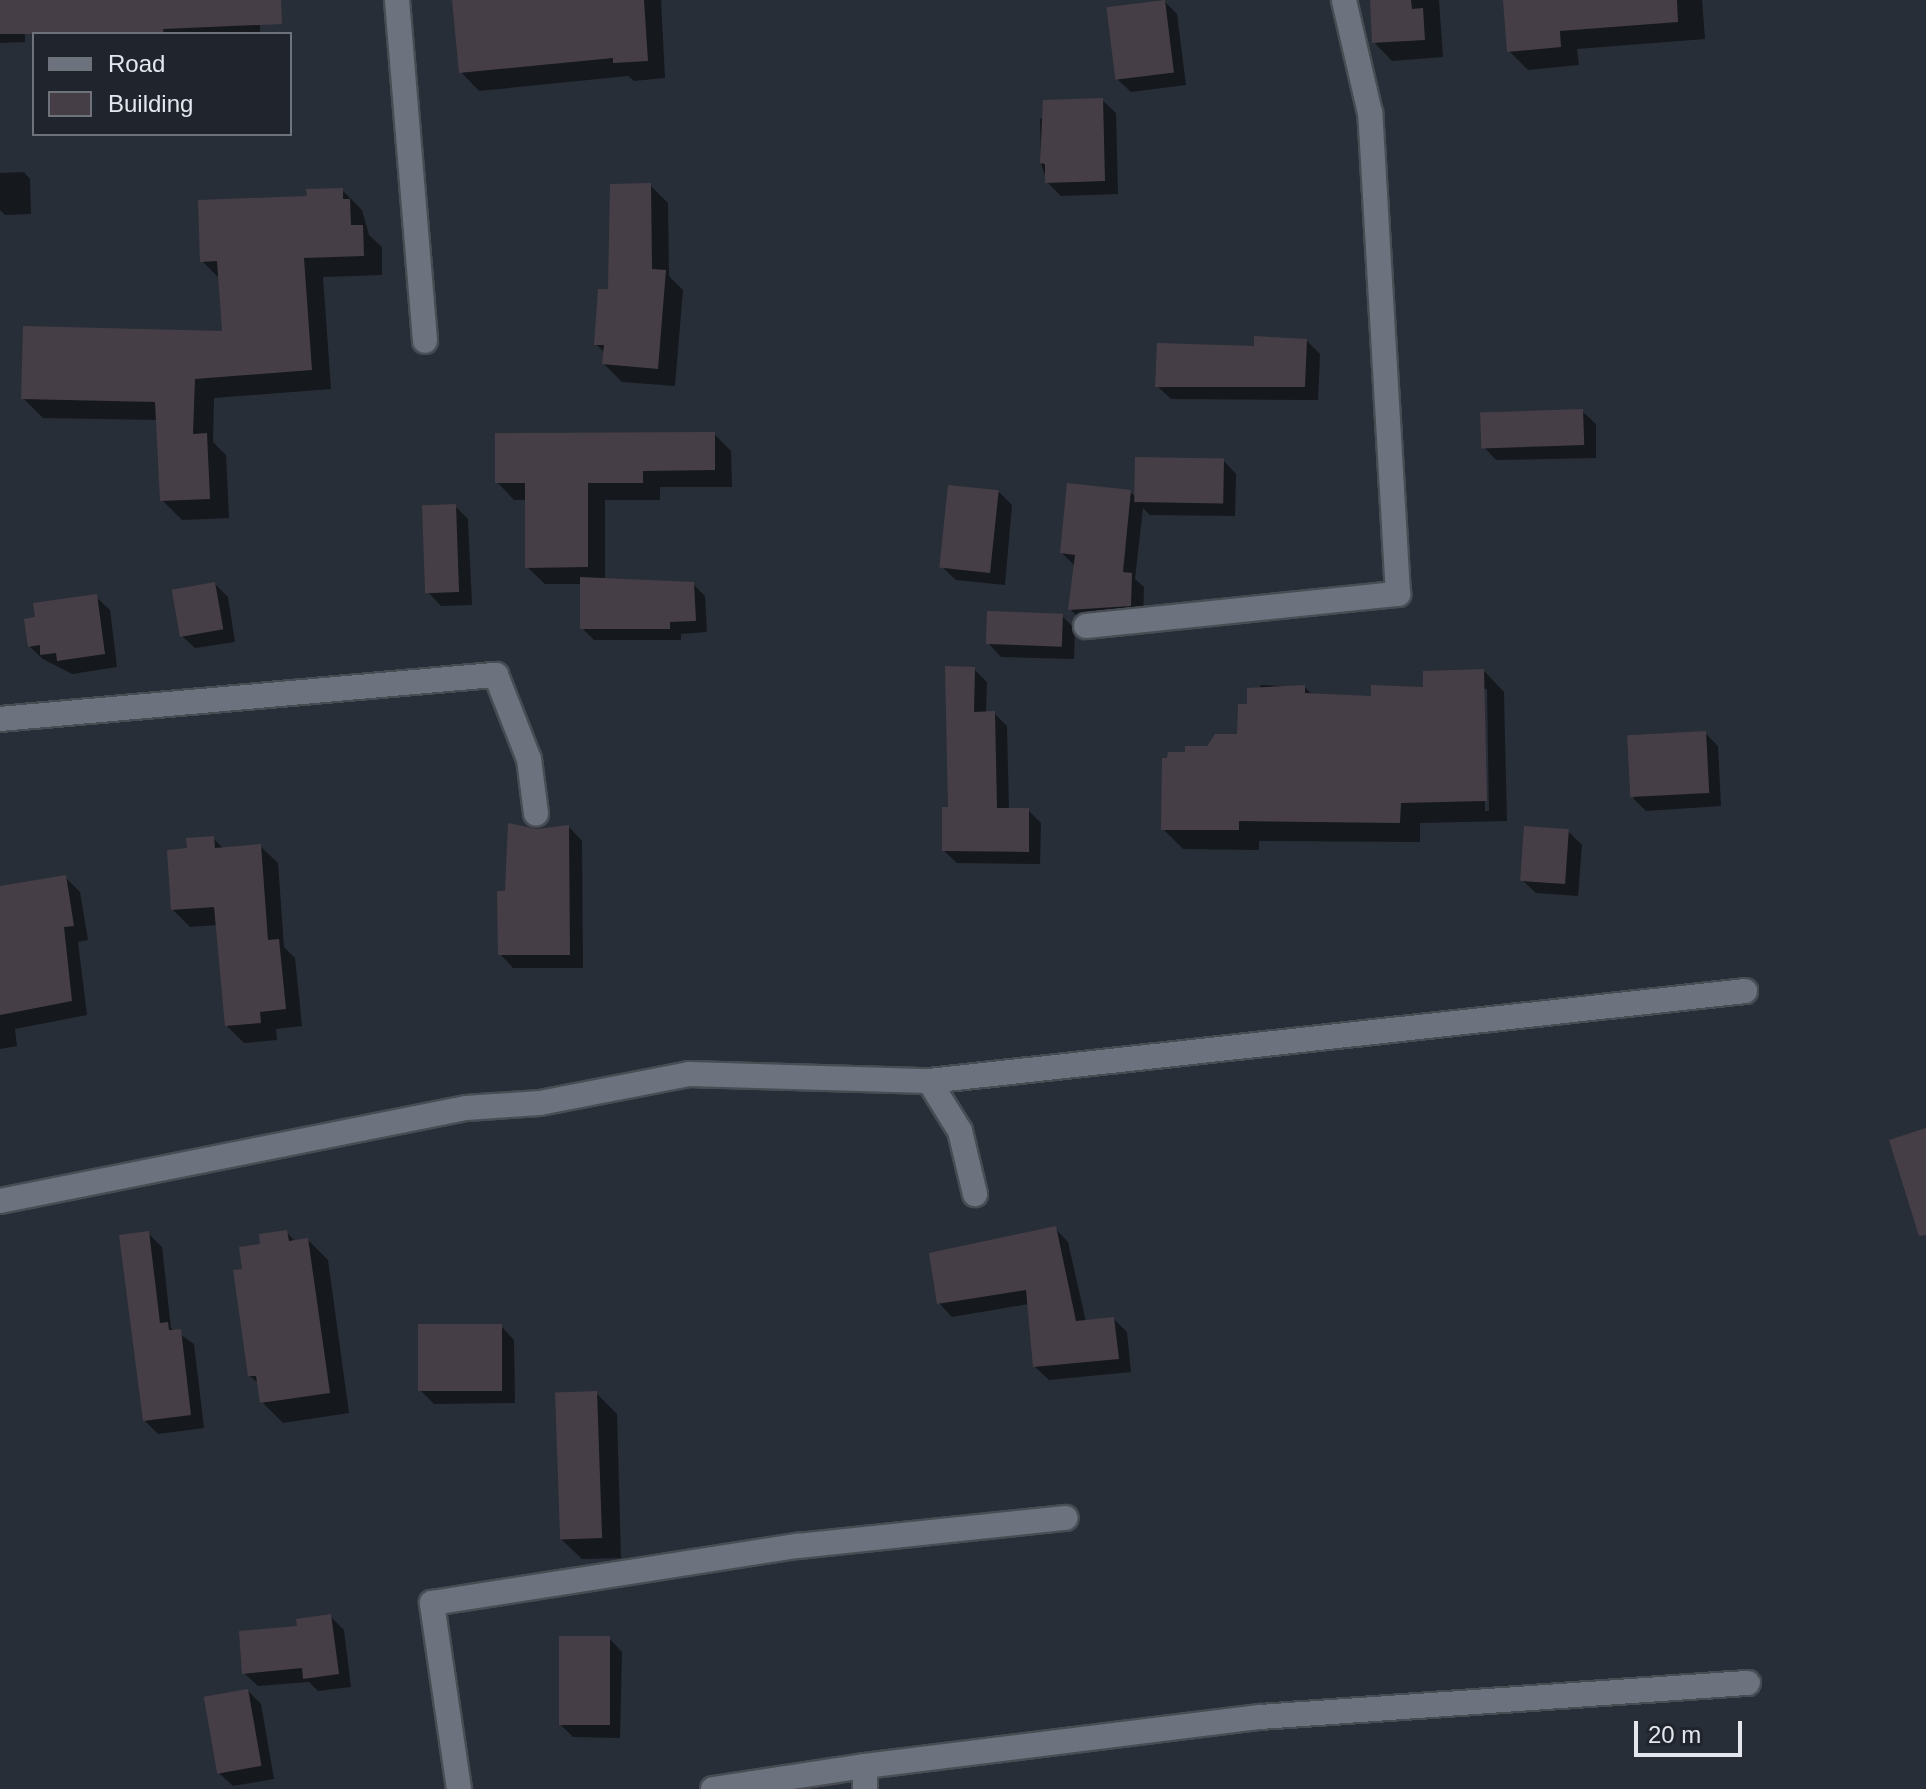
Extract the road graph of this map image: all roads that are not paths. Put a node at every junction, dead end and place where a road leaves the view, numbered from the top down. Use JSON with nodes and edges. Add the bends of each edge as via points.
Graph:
{"nodes":[{"id":1,"x":397,"y":0,"type":"edge"},
{"id":2,"x":1344,"y":0,"type":"edge"},
{"id":3,"x":425,"y":341,"type":"dead end"},
{"id":4,"x":1086,"y":626,"type":"dead end"},
{"id":5,"x":0,"y":719,"type":"edge"},
{"id":6,"x":536,"y":814,"type":"dead end"},
{"id":7,"x":1745,"y":991,"type":"dead end"},
{"id":8,"x":929,"y":1081,"type":"junction"},
{"id":9,"x":975,"y":1194,"type":"dead end"},
{"id":10,"x":0,"y":1201,"type":"edge"},
{"id":11,"x":1066,"y":1518,"type":"dead end"},
{"id":12,"x":1748,"y":1683,"type":"dead end"},
{"id":13,"x":865,"y":1778,"type":"edge"},
{"id":14,"x":459,"y":1789,"type":"edge"},
{"id":15,"x":713,"y":1789,"type":"edge"}],
"edges":[{"from":1,"to":3,"type":"street"},
{"from":2,"to":4,"type":"street","via":[[1370,113],[1398,594]]},
{"from":5,"to":6,"type":"street","via":[[496,675],[529,759]]},
{"from":7,"to":8,"type":"street"},
{"from":8,"to":9,"type":"street","via":[[960,1131]]},
{"from":8,"to":10,"type":"street","via":[[689,1074],[540,1103],[466,1108]]},
{"from":11,"to":14,"type":"street","via":[[798,1546],[432,1603]]},
{"from":12,"to":13,"type":"street","via":[[1260,1717]]},
{"from":13,"to":15,"type":"street"}]}
